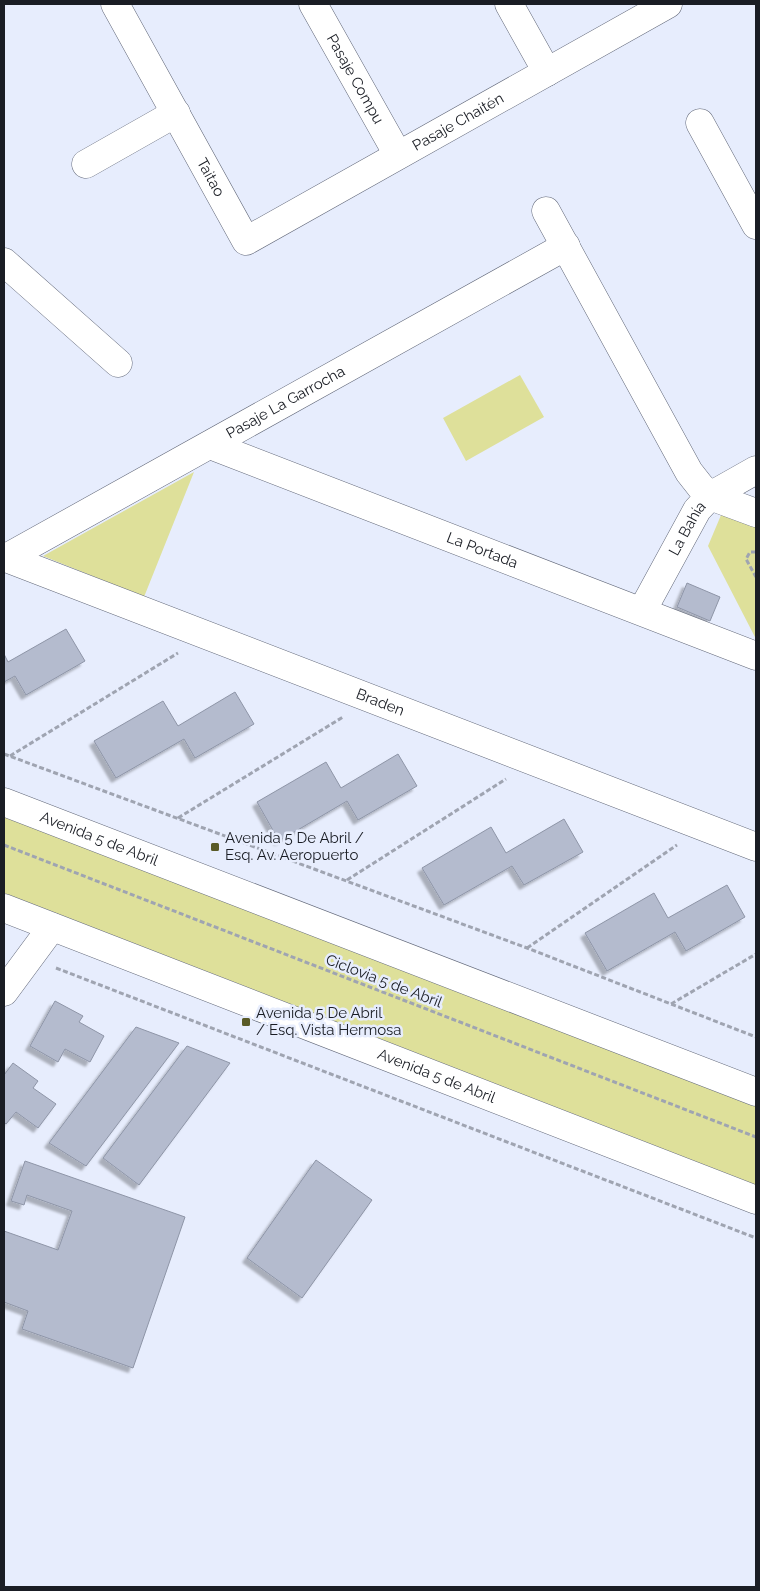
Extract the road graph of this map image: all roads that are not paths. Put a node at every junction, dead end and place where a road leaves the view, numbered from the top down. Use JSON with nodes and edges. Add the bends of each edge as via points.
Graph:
{"nodes":[{"id":1,"x":115,"y":4,"type":"edge"},
{"id":2,"x":313,"y":4,"type":"edge"},
{"id":3,"x":509,"y":4,"type":"edge"},
{"id":4,"x":668,"y":4,"type":"edge"},
{"id":5,"x":547,"y":72,"type":"junction"},
{"id":6,"x":176,"y":114,"type":"junction"},
{"id":7,"x":700,"y":123,"type":"dead end"},
{"id":8,"x":398,"y":155,"type":"junction"},
{"id":9,"x":86,"y":164,"type":"dead end"},
{"id":10,"x":546,"y":212,"type":"dead end"},
{"id":11,"x":756,"y":225,"type":"edge"},
{"id":12,"x":246,"y":241,"type":"joint"},
{"id":13,"x":566,"y":246,"type":"junction"},
{"id":14,"x":4,"y":262,"type":"edge"},
{"id":15,"x":118,"y":363,"type":"dead end"},
{"id":16,"x":210,"y":444,"type":"junction"},
{"id":17,"x":756,"y":470,"type":"edge"},
{"id":18,"x":710,"y":496,"type":"junction"},
{"id":19,"x":756,"y":513,"type":"edge"},
{"id":20,"x":6,"y":558,"type":"joint"},
{"id":21,"x":642,"y":611,"type":"junction"},
{"id":22,"x":756,"y":656,"type":"edge"},
{"id":23,"x":4,"y":802,"type":"edge"},
{"id":24,"x":756,"y":847,"type":"edge"},
{"id":25,"x":4,"y":908,"type":"edge"},
{"id":26,"x":52,"y":927,"type":"junction"},
{"id":27,"x":4,"y":992,"type":"edge"},
{"id":28,"x":756,"y":1092,"type":"edge"},
{"id":29,"x":756,"y":1200,"type":"edge"}],
"edges":[{"from":1,"to":6,"type":"street","name":"Taitao"},
{"from":2,"to":8,"type":"street","name":"Pasaje Compu"},
{"from":3,"to":5,"type":"street"},
{"from":4,"to":5,"type":"street","name":"Pasaje Chaitén"},
{"from":5,"to":8,"type":"street","name":"Pasaje Chaitén"},
{"from":6,"to":9,"type":"street"},
{"from":6,"to":12,"type":"street","name":"Taitao"},
{"from":7,"to":11,"type":"street"},
{"from":8,"to":12,"type":"street","name":"Pasaje Chaitén"},
{"from":10,"to":13,"type":"street"},
{"from":13,"to":16,"type":"street","name":"Pasaje La Garrocha"},
{"from":13,"to":18,"type":"street","via":[[689,472]]},
{"from":14,"to":15,"type":"street"},
{"from":16,"to":20,"type":"street","name":"Pasaje La Garrocha"},
{"from":16,"to":21,"type":"street","name":"La Portada"},
{"from":17,"to":18,"type":"street","name":"La Bahía"},
{"from":18,"to":19,"type":"street"},
{"from":18,"to":21,"type":"street","name":"La Bahía","via":[[697,510]]},
{"from":20,"to":24,"type":"street","name":"Braden"},
{"from":21,"to":22,"type":"street","name":"La Portada"},
{"from":23,"to":28,"type":"street","name":"Avenida 5 de Abril"},
{"from":25,"to":26,"type":"street","name":"Avenida 5 de Abril"},
{"from":26,"to":27,"type":"street"},
{"from":26,"to":29,"type":"street","name":"Avenida 5 de Abril"}]}
